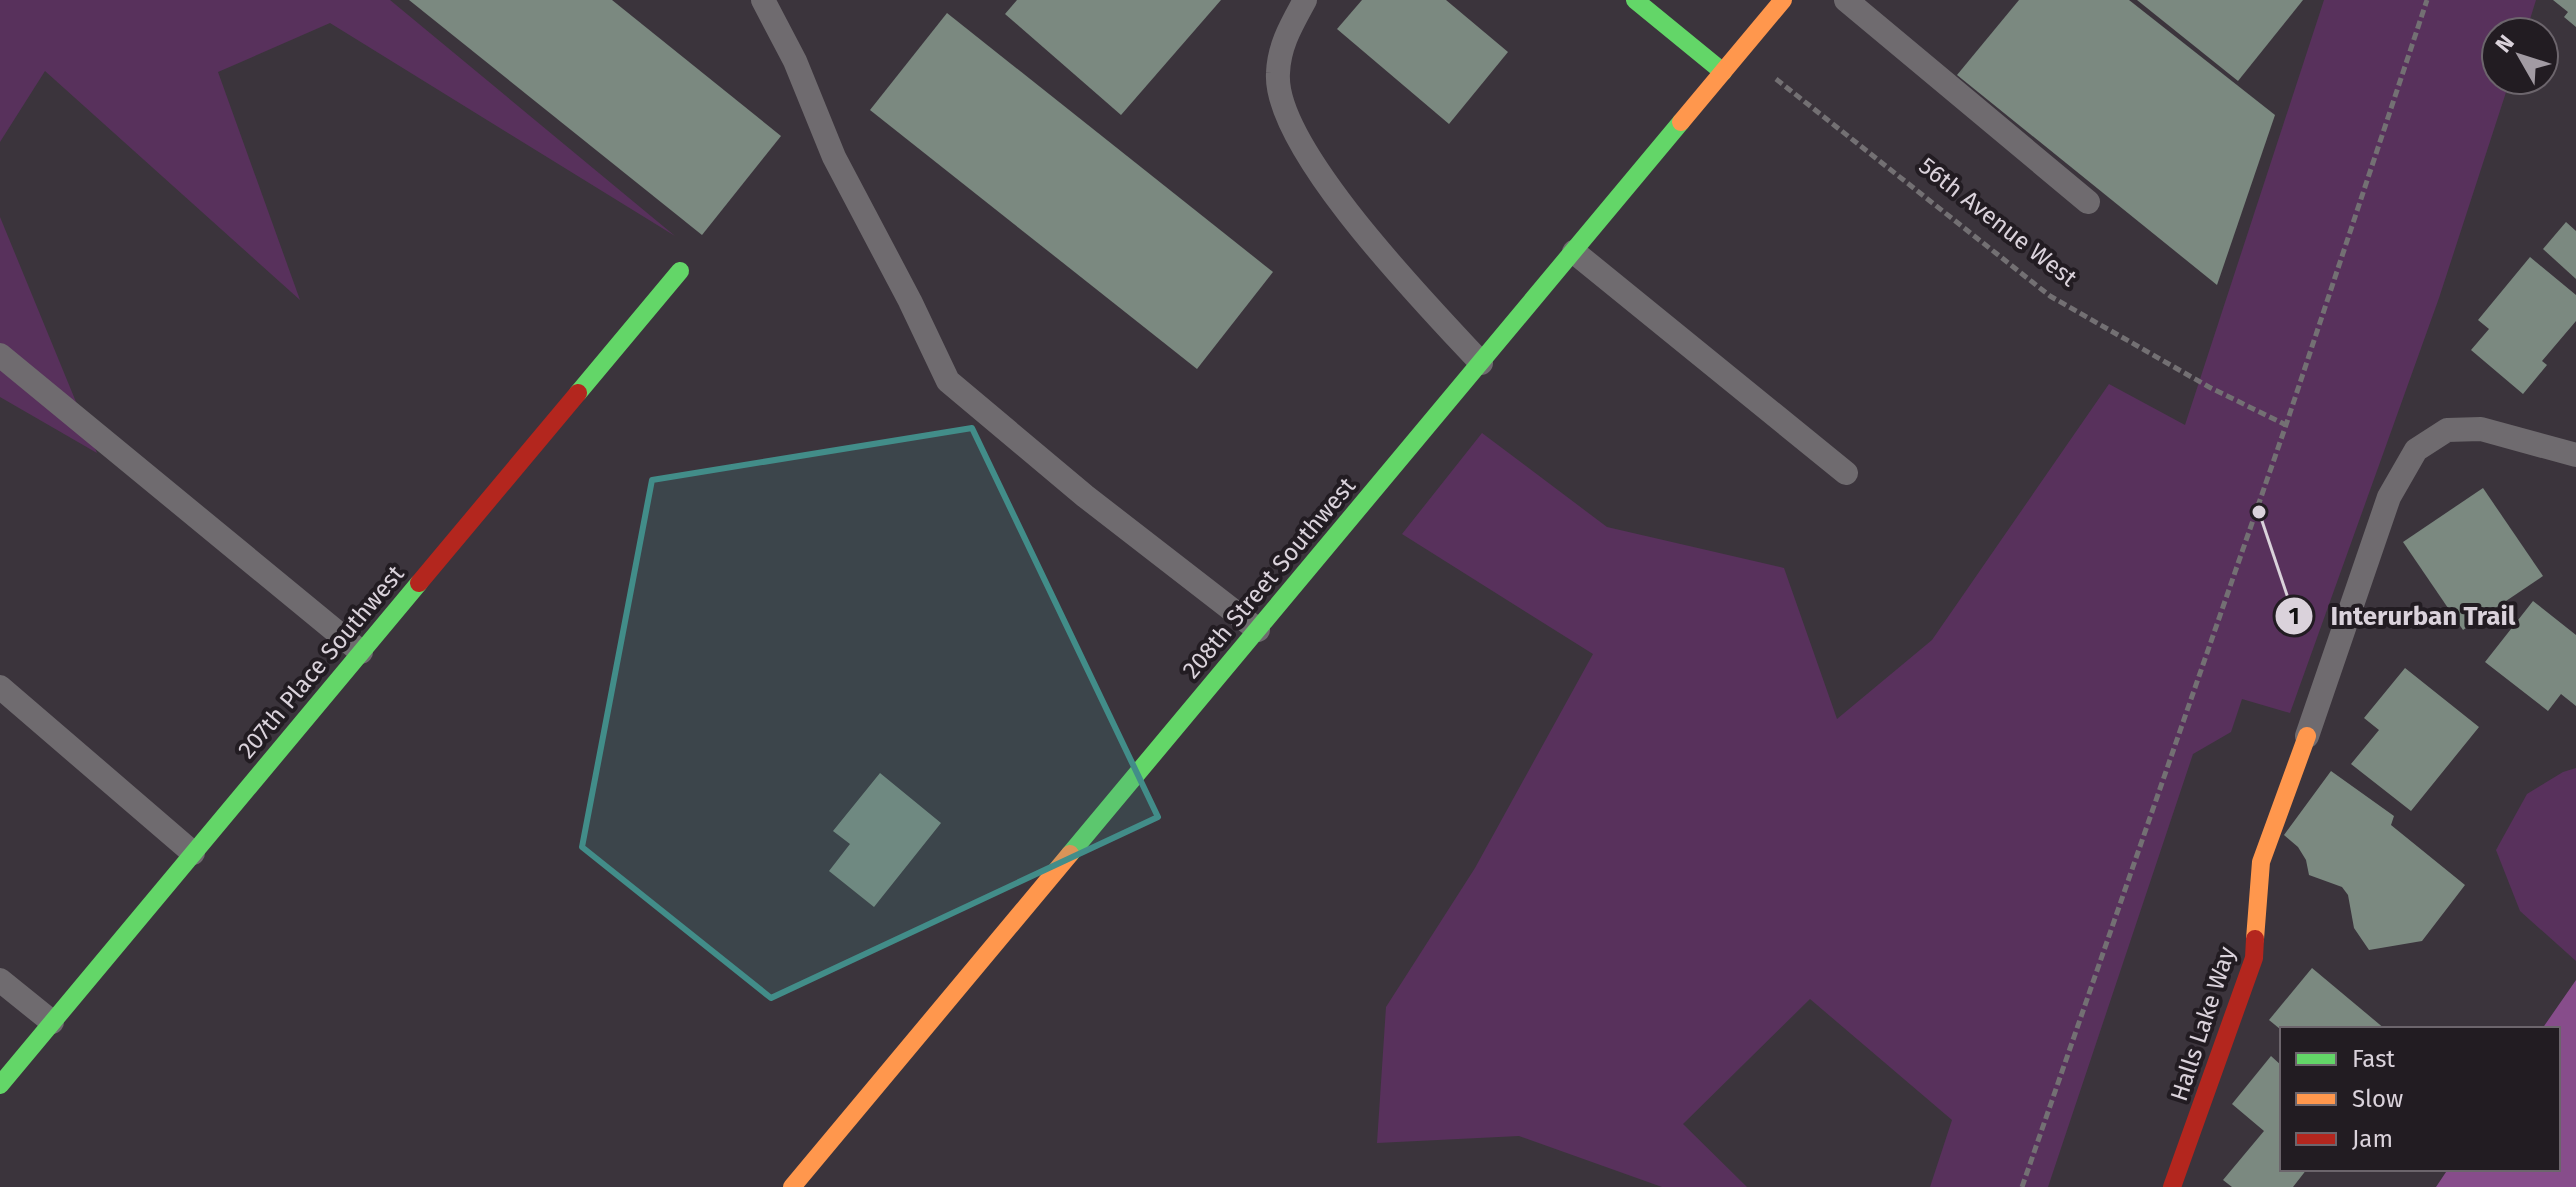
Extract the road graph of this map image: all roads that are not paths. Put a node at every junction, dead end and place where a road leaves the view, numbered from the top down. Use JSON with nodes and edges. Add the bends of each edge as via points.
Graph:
{"nodes":[{"id":1,"x":763,"y":0,"type":"edge"},
{"id":2,"x":1305,"y":0,"type":"edge"},
{"id":3,"x":1635,"y":0,"type":"edge"},
{"id":4,"x":1783,"y":0,"type":"edge"},
{"id":5,"x":1846,"y":0,"type":"edge"},
{"id":6,"x":1723,"y":72,"type":"junction"},
{"id":7,"x":2088,"y":202,"type":"dead end"},
{"id":8,"x":1574,"y":252,"type":"junction"},
{"id":9,"x":680,"y":271,"type":"dead end"},
{"id":10,"x":0,"y":355,"type":"edge"},
{"id":11,"x":1481,"y":363,"type":"junction"},
{"id":12,"x":2576,"y":455,"type":"edge"},
{"id":13,"x":1846,"y":473,"type":"dead end"},
{"id":14,"x":1258,"y":630,"type":"junction"},
{"id":15,"x":361,"y":652,"type":"junction"},
{"id":16,"x":0,"y":687,"type":"edge"},
{"id":17,"x":2307,"y":736,"type":"joint"},
{"id":18,"x":193,"y":853,"type":"junction"},
{"id":19,"x":0,"y":980,"type":"edge"},
{"id":20,"x":52,"y":1022,"type":"junction"},
{"id":21,"x":0,"y":1085,"type":"edge"},
{"id":22,"x":792,"y":1187,"type":"edge"},
{"id":23,"x":2172,"y":1187,"type":"edge"}],
"edges":[{"from":1,"to":14,"type":"lane","via":[[795,61],[834,157],[948,381]]},
{"from":2,"to":11,"type":"lane","via":[[1284,38],[1277,75],[1283,109],[1304,150],[1356,221]]},
{"from":3,"to":6,"type":"street"},
{"from":4,"to":6,"type":"street","name":"208th Street Southwest"},
{"from":5,"to":7,"type":"lane"},
{"from":6,"to":8,"type":"street","name":"208th Street Southwest"},
{"from":8,"to":11,"type":"street","name":"208th Street Southwest"},
{"from":8,"to":13,"type":"lane"},
{"from":9,"to":15,"type":"street","name":"207th Place Southwest"},
{"from":10,"to":15,"type":"lane"},
{"from":11,"to":14,"type":"street","name":"208th Street Southwest"},
{"from":12,"to":17,"type":"lane","via":[[2481,429],[2447,430],[2416,450],[2389,497]]},
{"from":14,"to":22,"type":"street","name":"208th Street Southwest"},
{"from":15,"to":18,"type":"street","name":"207th Place Southwest"},
{"from":16,"to":18,"type":"lane"},
{"from":17,"to":23,"type":"street","name":"Halls Lake Way","via":[[2261,862],[2254,958]]},
{"from":18,"to":20,"type":"street","name":"207th Place Southwest"},
{"from":19,"to":20,"type":"lane"},
{"from":20,"to":21,"type":"street","name":"207th Place Southwest"}]}
